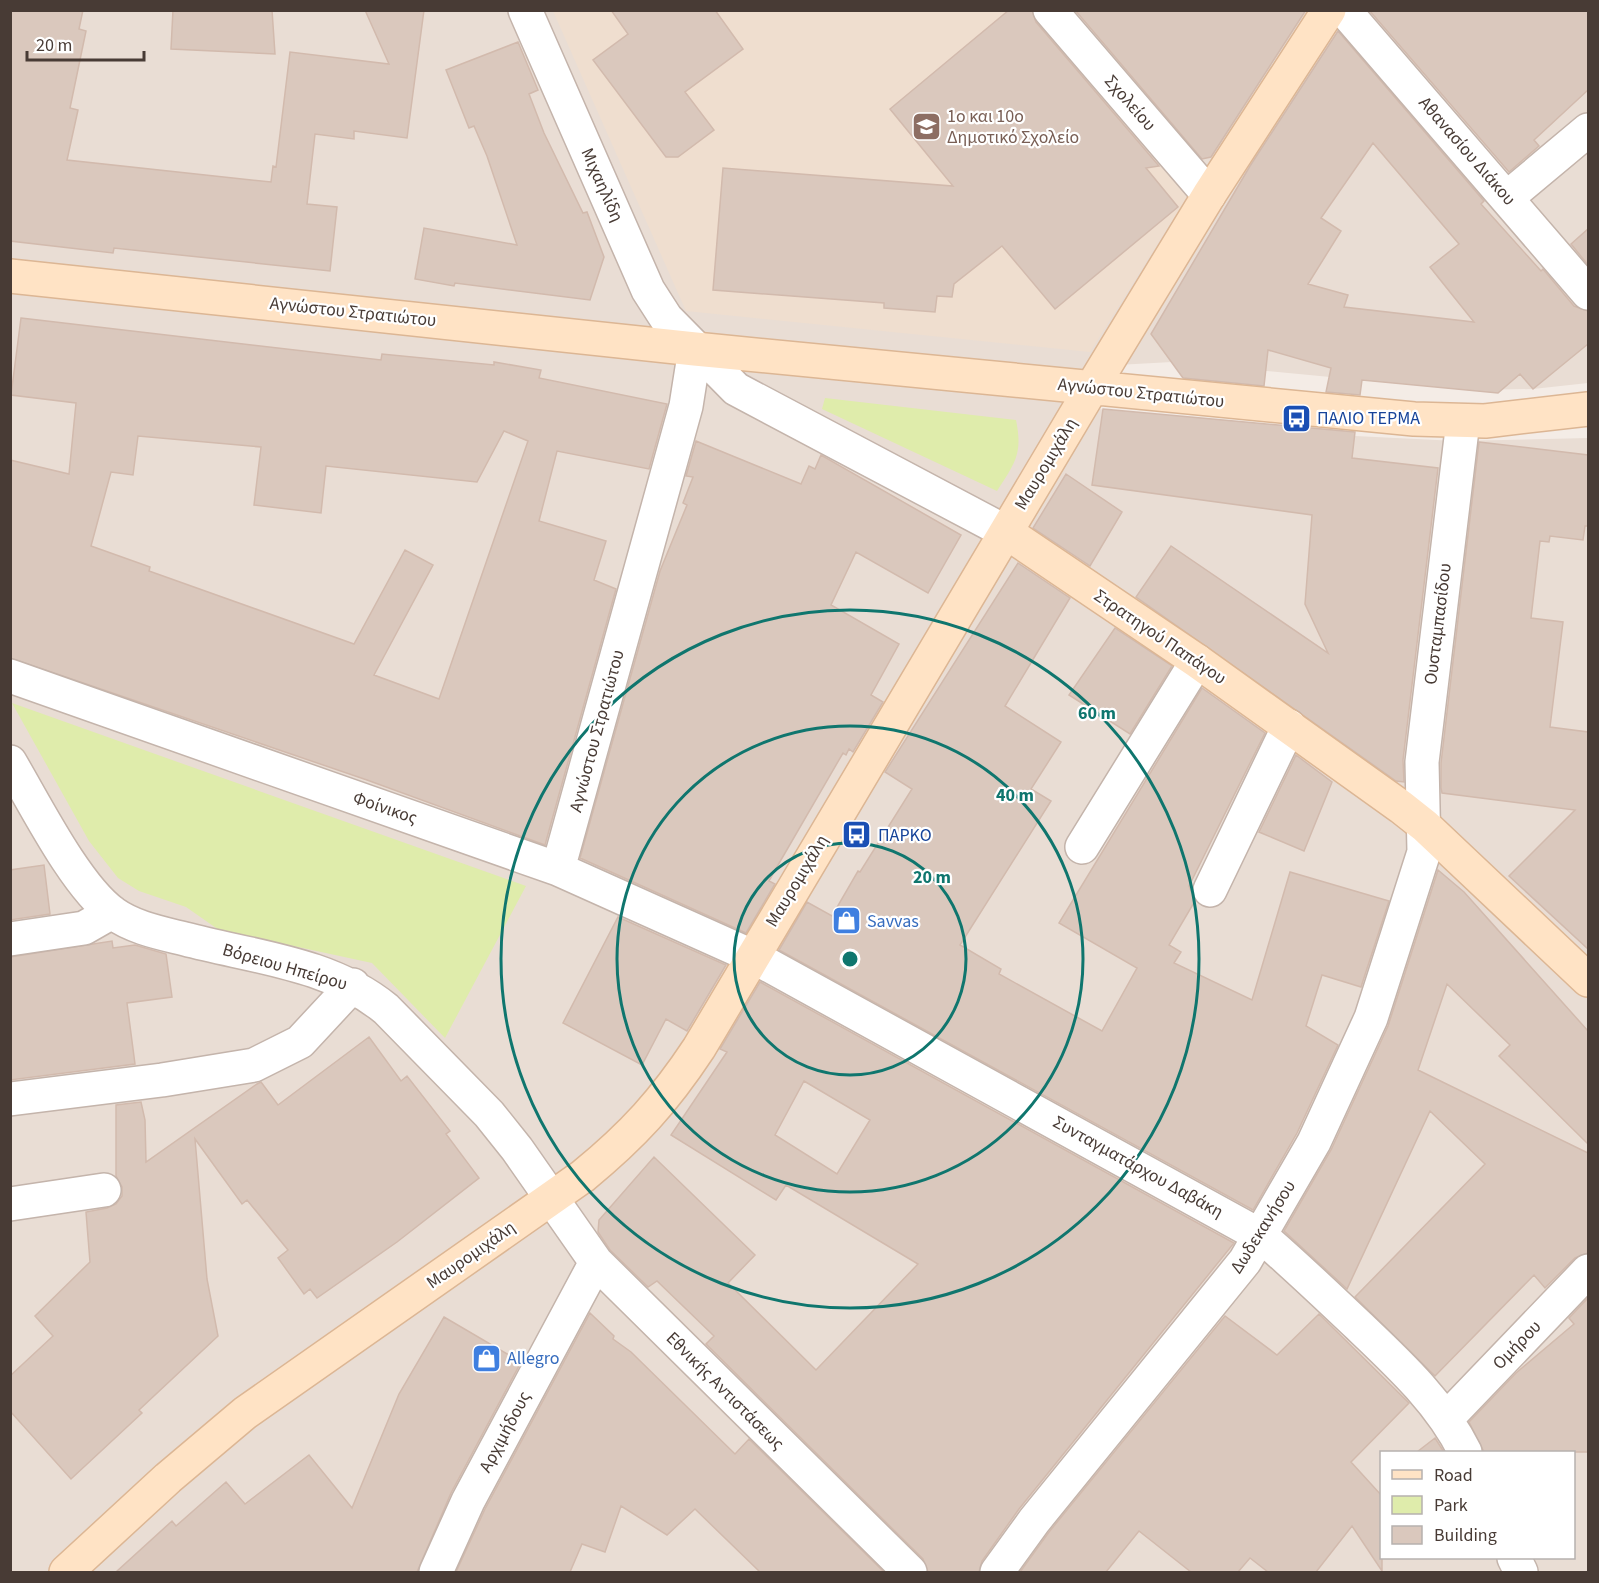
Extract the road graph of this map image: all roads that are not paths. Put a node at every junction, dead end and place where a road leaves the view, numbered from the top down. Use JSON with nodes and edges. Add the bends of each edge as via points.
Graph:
{"nodes":[{"id":1,"x":525,"y":10,"type":"edge"},
{"id":2,"x":1050,"y":10,"type":"edge"},
{"id":3,"x":1329,"y":10,"type":"edge"},
{"id":4,"x":1344,"y":10,"type":"edge"},
{"id":5,"x":1587,"y":134,"type":"edge"},
{"id":6,"x":1209,"y":195,"type":"junction"},
{"id":7,"x":1508,"y":197,"type":"junction"},
{"id":8,"x":10,"y":276,"type":"edge"},
{"id":9,"x":1588,"y":293,"type":"edge"},
{"id":10,"x":695,"y":349,"type":"junction"},
{"id":11,"x":1091,"y":389,"type":"junction"},
{"id":12,"x":1588,"y":409,"type":"edge"},
{"id":13,"x":1463,"y":421,"type":"junction"},
{"id":14,"x":1006,"y":532,"type":"junction"},
{"id":15,"x":1197,"y":661,"type":"junction"},
{"id":16,"x":10,"y":676,"type":"edge"},
{"id":17,"x":1289,"y":726,"type":"junction"},
{"id":18,"x":10,"y":762,"type":"edge"},
{"id":19,"x":1425,"y":826,"type":"junction"},
{"id":20,"x":1082,"y":847,"type":"dead end"},
{"id":21,"x":558,"y":869,"type":"junction"},
{"id":22,"x":1210,"y":890,"type":"dead end"},
{"id":23,"x":112,"y":912,"type":"junction"},
{"id":24,"x":10,"y":939,"type":"edge"},
{"id":25,"x":752,"y":956,"type":"junction"},
{"id":26,"x":1588,"y":980,"type":"edge"},
{"id":27,"x":353,"y":986,"type":"junction"},
{"id":28,"x":10,"y":1100,"type":"edge"},
{"id":29,"x":104,"y":1190,"type":"dead end"},
{"id":30,"x":551,"y":1199,"type":"junction"},
{"id":31,"x":10,"y":1204,"type":"edge"},
{"id":32,"x":1261,"y":1236,"type":"junction"},
{"id":33,"x":596,"y":1262,"type":"junction"},
{"id":34,"x":1588,"y":1271,"type":"edge"},
{"id":35,"x":1446,"y":1419,"type":"junction"},
{"id":36,"x":1464,"y":1451,"type":"edge"},
{"id":37,"x":66,"y":1572,"type":"edge"},
{"id":38,"x":436,"y":1572,"type":"edge"},
{"id":39,"x":910,"y":1572,"type":"edge"},
{"id":40,"x":997,"y":1572,"type":"edge"}],
"edges":[{"from":1,"to":10,"type":"street","name":"Μιχαηλίδη","via":[[648,290],[666,318]]},
{"from":2,"to":6,"type":"street","name":"Σχολείου"},
{"from":3,"to":6,"type":"street","name":"Μαυρομιχάλη"},
{"from":4,"to":7,"type":"street","name":"Αθανασίου Διάκου"},
{"from":5,"to":7,"type":"street"},
{"from":6,"to":11,"type":"street","name":"Μαυρομιχάλη"},
{"from":7,"to":9,"type":"street","name":"Αθανασίου Διάκου"},
{"from":8,"to":10,"type":"street","name":"Αγνώστου Στρατιώτου"},
{"from":10,"to":11,"type":"street","name":"Αγνώστου Στρατιώτου"},
{"from":10,"to":14,"type":"street","name":"Στρατηγού Παπάγου","via":[[736,388]]},
{"from":10,"to":21,"type":"street","name":"Αγνώστου Στρατιώτου","via":[[687,406]]},
{"from":11,"to":13,"type":"street","name":"Αγνώστου Στρατιώτου"},
{"from":11,"to":14,"type":"street","name":"Μαυρομιχάλη"},
{"from":12,"to":13,"type":"street","name":"Αγνώστου Στρατιώτου"},
{"from":13,"to":19,"type":"street","name":"Ουσταμπασίδου","via":[[1422,762]]},
{"from":14,"to":15,"type":"street","name":"Στρατηγού Παπάγου"},
{"from":14,"to":25,"type":"street","name":"Μαυρομιχάλη"},
{"from":15,"to":17,"type":"street","name":"Στρατηγού Παπάγου"},
{"from":15,"to":20,"type":"street"},
{"from":16,"to":21,"type":"street","name":"Φοίνικος"},
{"from":17,"to":19,"type":"street","name":"Στρατηγού Παπάγου"},
{"from":17,"to":22,"type":"street"},
{"from":18,"to":23,"type":"street","name":"Βόρειου Ηπείρου","via":[[86,885]]},
{"from":19,"to":26,"type":"street","name":"Στρατηγού Παπάγου"},
{"from":19,"to":32,"type":"street","name":"Δωδεκανήσου","via":[[1422,865],[1371,1018],[1314,1142]]},
{"from":21,"to":25,"type":"street","name":"Φοίνικος"},
{"from":23,"to":24,"type":"street","via":[[84,928]]},
{"from":23,"to":27,"type":"street","name":"Βόρειου Ηπείρου","via":[[150,930],[276,960]]},
{"from":25,"to":30,"type":"street","name":"Μαυρομιχάλη","via":[[699,1048],[659,1105],[616,1149]]},
{"from":25,"to":32,"type":"street","name":"Συνταγματάρχου Δαβάκη"},
{"from":27,"to":28,"type":"street","via":[[300,1042],[254,1065]]},
{"from":27,"to":30,"type":"street","name":"Βόρειου Ηπείρου","via":[[393,1016],[489,1114]]},
{"from":29,"to":31,"type":"street"},
{"from":30,"to":33,"type":"street","name":"Εθνικής Αντιστάσεως"},
{"from":30,"to":37,"type":"street","name":"Μαυρομιχάλη","via":[[245,1413]]},
{"from":32,"to":35,"type":"street","name":"Συνταγματάρχου Δαβάκη","via":[[1377,1343]]},
{"from":32,"to":40,"type":"street","name":"Δωδεκανήσου"},
{"from":33,"to":38,"type":"street","name":"Αρχιμήδους","via":[[468,1501]]},
{"from":33,"to":39,"type":"street","name":"Εθνικής Αντιστάσεως"},
{"from":34,"to":35,"type":"street","name":"Ομήρου"},
{"from":35,"to":36,"type":"street","name":"Συνταγματάρχου Δαβάκη"}]}
